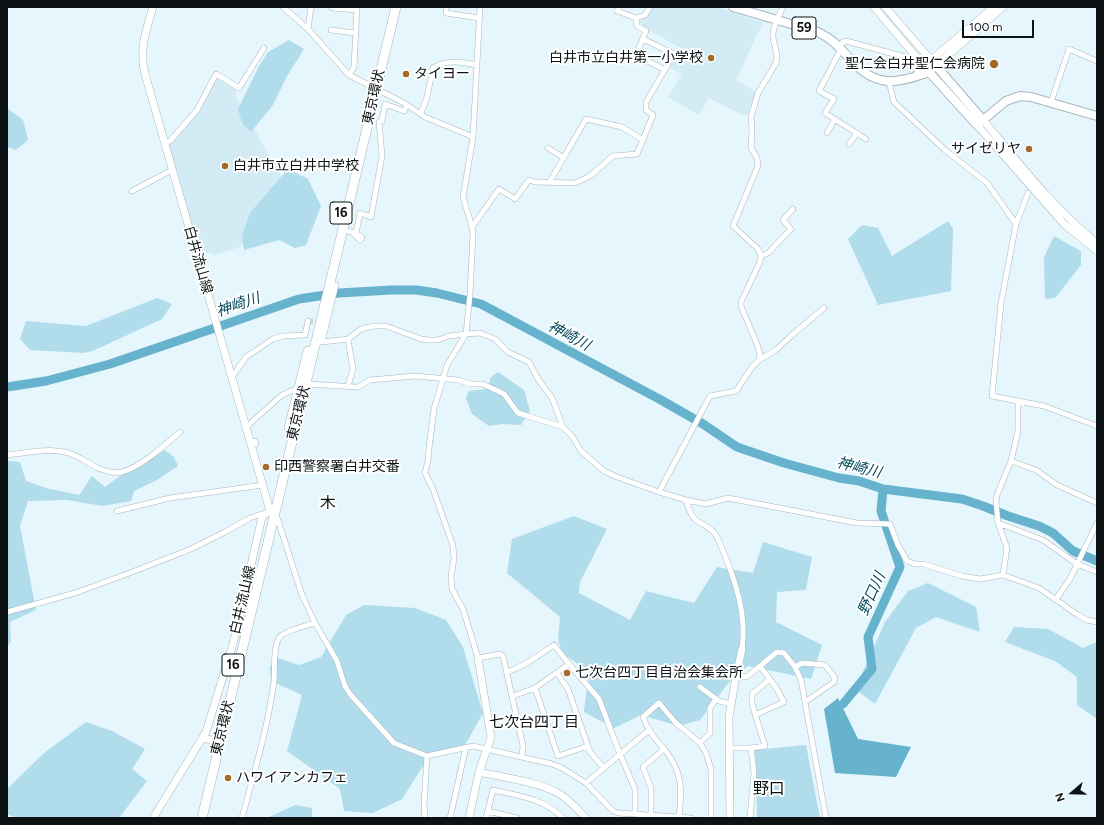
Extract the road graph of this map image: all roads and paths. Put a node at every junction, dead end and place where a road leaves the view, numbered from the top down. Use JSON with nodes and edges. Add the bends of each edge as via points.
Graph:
{"nodes":[{"id":1,"x":153,"y":7,"type":"edge"},
{"id":2,"x":283,"y":7,"type":"edge"},
{"id":3,"x":311,"y":7,"type":"edge"},
{"id":4,"x":332,"y":7,"type":"edge"},
{"id":5,"x":390,"y":7,"type":"edge"},
{"id":6,"x":396,"y":7,"type":"edge"},
{"id":7,"x":446,"y":7,"type":"edge"},
{"id":8,"x":480,"y":7,"type":"edge"},
{"id":9,"x":619,"y":7,"type":"edge"},
{"id":10,"x":650,"y":7,"type":"edge"},
{"id":11,"x":732,"y":7,"type":"edge"},
{"id":12,"x":783,"y":7,"type":"edge"},
{"id":13,"x":874,"y":7,"type":"edge"},
{"id":14,"x":885,"y":7,"type":"edge"},
{"id":15,"x":994,"y":7,"type":"edge"},
{"id":16,"x":1003,"y":7,"type":"edge"},
{"id":17,"x":357,"y":9,"type":"edge"},
{"id":18,"x":479,"y":18,"type":"junction"},
{"id":19,"x":636,"y":18,"type":"junction"},
{"id":20,"x":777,"y":20,"type":"junction"},
{"id":21,"x":308,"y":29,"type":"junction"},
{"id":22,"x":331,"y":30,"type":"dead end"},
{"id":23,"x":355,"y":33,"type":"junction"},
{"id":24,"x":643,"y":39,"type":"junction"},
{"id":25,"x":264,"y":48,"type":"dead end"},
{"id":26,"x":840,"y":48,"type":"junction"},
{"id":27,"x":892,"y":54,"type":"dead end"},
{"id":28,"x":1097,"y":60,"type":"edge"},
{"id":29,"x":934,"y":63,"type":"junction"},
{"id":30,"x":477,"y":65,"type":"junction"},
{"id":31,"x":927,"y":69,"type":"junction"},
{"id":32,"x":665,"y":70,"type":"junction"},
{"id":33,"x":349,"y":75,"type":"junction"},
{"id":34,"x":889,"y":82,"type":"junction"},
{"id":35,"x":374,"y":88,"type":"junction"},
{"id":36,"x":1051,"y":102,"type":"junction"},
{"id":37,"x":406,"y":105,"type":"junction"},
{"id":38,"x":421,"y":113,"type":"junction"},
{"id":39,"x":1097,"y":116,"type":"edge"},
{"id":40,"x":835,"y":119,"type":"junction"},
{"id":41,"x":980,"y":123,"type":"junction"},
{"id":42,"x":827,"y":133,"type":"dead end"},
{"id":43,"x":857,"y":133,"type":"junction"},
{"id":44,"x":473,"y":137,"type":"junction"},
{"id":45,"x":866,"y":139,"type":"dead end"},
{"id":46,"x":643,"y":140,"type":"junction"},
{"id":47,"x":164,"y":142,"type":"junction"},
{"id":48,"x":849,"y":144,"type":"dead end"},
{"id":49,"x":548,"y":148,"type":"dead end"},
{"id":50,"x":564,"y":158,"type":"junction"},
{"id":51,"x":172,"y":170,"type":"junction"},
{"id":52,"x":550,"y":183,"type":"junction"},
{"id":53,"x":132,"y":191,"type":"dead end"},
{"id":54,"x":1028,"y":193,"type":"dead end"},
{"id":55,"x":793,"y":209,"type":"dead end"},
{"id":56,"x":1016,"y":224,"type":"junction"},
{"id":57,"x":472,"y":227,"type":"junction"},
{"id":58,"x":343,"y":230,"type":"junction"},
{"id":59,"x":1097,"y":243,"type":"edge"},
{"id":60,"x":1097,"y":251,"type":"edge"},
{"id":61,"x":761,"y":256,"type":"junction"},
{"id":62,"x":330,"y":286,"type":"junction"},
{"id":63,"x":326,"y":302,"type":"junction"},
{"id":64,"x":824,"y":308,"type":"dead end"},
{"id":65,"x":308,"y":322,"type":"dead end"},
{"id":66,"x":466,"y":334,"type":"junction"},
{"id":67,"x":348,"y":339,"type":"junction"},
{"id":68,"x":759,"y":360,"type":"junction"},
{"id":69,"x":232,"y":377,"type":"junction"},
{"id":70,"x":443,"y":380,"type":"junction"},
{"id":71,"x":303,"y":386,"type":"junction"},
{"id":72,"x":348,"y":386,"type":"junction"},
{"id":73,"x":1018,"y":401,"type":"junction"},
{"id":74,"x":1097,"y":426,"type":"edge"},
{"id":75,"x":246,"y":427,"type":"junction"},
{"id":76,"x":563,"y":427,"type":"junction"},
{"id":77,"x":180,"y":432,"type":"dead end"},
{"id":78,"x":7,"y":455,"type":"edge"},
{"id":79,"x":1012,"y":461,"type":"junction"},
{"id":80,"x":263,"y":485,"type":"junction"},
{"id":81,"x":659,"y":492,"type":"junction"},
{"id":82,"x":686,"y":500,"type":"junction"},
{"id":83,"x":1097,"y":502,"type":"edge"},
{"id":84,"x":117,"y":511,"type":"dead end"},
{"id":85,"x":273,"y":512,"type":"junction"},
{"id":86,"x":998,"y":523,"type":"junction"},
{"id":87,"x":1097,"y":523,"type":"edge"},
{"id":88,"x":1077,"y":564,"type":"junction"},
{"id":89,"x":1097,"y":572,"type":"edge"},
{"id":90,"x":1003,"y":575,"type":"junction"},
{"id":91,"x":1056,"y":599,"type":"junction"},
{"id":92,"x":7,"y":612,"type":"edge"},
{"id":93,"x":1097,"y":622,"type":"edge"},
{"id":94,"x":315,"y":623,"type":"junction"},
{"id":95,"x":742,"y":649,"type":"joint"},
{"id":96,"x":478,"y":658,"type":"junction"},
{"id":97,"x":569,"y":664,"type":"junction"},
{"id":98,"x":760,"y":666,"type":"junction"},
{"id":99,"x":795,"y":667,"type":"junction"},
{"id":100,"x":507,"y":672,"type":"junction"},
{"id":101,"x":557,"y":673,"type":"junction"},
{"id":102,"x":736,"y":676,"type":"junction"},
{"id":103,"x":770,"y":679,"type":"junction"},
{"id":104,"x":700,"y":687,"type":"dead end"},
{"id":105,"x":535,"y":688,"type":"junction"},
{"id":106,"x":512,"y":696,"type":"junction"},
{"id":107,"x":716,"y":699,"type":"junction"},
{"id":108,"x":805,"y":702,"type":"junction"},
{"id":109,"x":731,"y":704,"type":"junction"},
{"id":110,"x":755,"y":716,"type":"junction"},
{"id":111,"x":649,"y":730,"type":"junction"},
{"id":112,"x":203,"y":738,"type":"junction"},
{"id":113,"x":217,"y":741,"type":"junction"},
{"id":114,"x":700,"y":743,"type":"junction"},
{"id":115,"x":588,"y":746,"type":"junction"},
{"id":116,"x":466,"y":747,"type":"junction"},
{"id":117,"x":487,"y":748,"type":"junction"},
{"id":118,"x":730,"y":748,"type":"junction"},
{"id":119,"x":751,"y":748,"type":"junction"},
{"id":120,"x":664,"y":749,"type":"junction"},
{"id":121,"x":620,"y":754,"type":"junction"},
{"id":122,"x":427,"y":756,"type":"junction"},
{"id":123,"x":522,"y":756,"type":"junction"},
{"id":124,"x":604,"y":768,"type":"junction"},
{"id":125,"x":479,"y":772,"type":"junction"},
{"id":126,"x":586,"y":783,"type":"junction"},
{"id":127,"x":488,"y":811,"type":"junction"},
{"id":128,"x":635,"y":814,"type":"junction"},
{"id":129,"x":651,"y":815,"type":"junction"},
{"id":130,"x":679,"y":817,"type":"edge"},
{"id":131,"x":153,"y":818,"type":"edge"},
{"id":132,"x":196,"y":818,"type":"edge"},
{"id":133,"x":202,"y":818,"type":"edge"},
{"id":134,"x":242,"y":818,"type":"edge"},
{"id":135,"x":425,"y":818,"type":"edge"},
{"id":136,"x":450,"y":818,"type":"edge"},
{"id":137,"x":469,"y":818,"type":"edge"},
{"id":138,"x":486,"y":818,"type":"edge"},
{"id":139,"x":517,"y":818,"type":"edge"},
{"id":140,"x":563,"y":818,"type":"edge"},
{"id":141,"x":586,"y":818,"type":"edge"},
{"id":142,"x":691,"y":818,"type":"edge"},
{"id":143,"x":711,"y":818,"type":"edge"},
{"id":144,"x":730,"y":818,"type":"edge"},
{"id":145,"x":750,"y":818,"type":"edge"},
{"id":146,"x":826,"y":818,"type":"edge"}],
"edges":[{"from":1,"to":47,"type":"main road","name":"白井流山線","via":[[142,47],[143,65]]},
{"from":2,"to":21,"type":"street"},
{"from":3,"to":21,"type":"street"},
{"from":4,"to":17,"type":"street"},
{"from":5,"to":35,"type":"highway","name":"東京環状","number":"16"},
{"from":6,"to":35,"type":"highway","name":"東京環状","number":"16"},
{"from":7,"to":18,"type":"street","via":[[446,13]]},
{"from":8,"to":18,"type":"street"},
{"from":9,"to":19,"type":"street","via":[[617,10]]},
{"from":10,"to":19,"type":"street","via":[[645,15]]},
{"from":11,"to":20,"type":"main road","number":"59"},
{"from":12,"to":20,"type":"street"},
{"from":13,"to":31,"type":"main road"},
{"from":14,"to":29,"type":"main road"},
{"from":15,"to":29,"type":"main road"},
{"from":16,"to":29,"type":"main road"},
{"from":17,"to":23,"type":"street"},
{"from":18,"to":30,"type":"street"},
{"from":19,"to":24,"type":"street","via":[[637,26],[646,31]]},
{"from":20,"to":26,"type":"main road","number":"59","via":[[818,32],[829,37]]},
{"from":20,"to":61,"type":"street","via":[[773,40],[778,58],[758,93],[751,118],[751,148],[758,166],[733,226],[758,249]]},
{"from":21,"to":33,"type":"street"},
{"from":22,"to":23,"type":"street"},
{"from":23,"to":33,"type":"street","via":[[354,67]]},
{"from":24,"to":32,"type":"street","via":[[636,55]]},
{"from":24,"to":32,"type":"street","via":[[674,54]]},
{"from":25,"to":47,"type":"street","via":[[239,88],[216,74],[197,110],[170,140]]},
{"from":26,"to":27,"type":"street","via":[[846,41]]},
{"from":26,"to":34,"type":"main road","number":"59","via":[[863,72]]},
{"from":26,"to":40,"type":"street","via":[[819,92],[834,99],[825,113]]},
{"from":28,"to":36,"type":"street","via":[[1069,49]]},
{"from":29,"to":31,"type":"main road","number":"59"},
{"from":29,"to":41,"type":"main road"},
{"from":30,"to":38,"type":"street","via":[[456,62],[437,64],[433,68]]},
{"from":30,"to":44,"type":"street"},
{"from":31,"to":34,"type":"main road","number":"59","via":[[915,77]]},
{"from":31,"to":41,"type":"main road"},
{"from":32,"to":46,"type":"street","via":[[646,102],[646,110],[653,115]]},
{"from":33,"to":35,"type":"street"},
{"from":34,"to":56,"type":"street","via":[[894,102],[945,150],[987,183]]},
{"from":35,"to":37,"type":"street"},
{"from":35,"to":58,"type":"highway","name":"東京環状","number":"16"},
{"from":35,"to":62,"type":"highway","name":"東京環状","number":"16"},
{"from":36,"to":39,"type":"main road"},
{"from":36,"to":41,"type":"main road","via":[[1028,96],[1012,98]]},
{"from":37,"to":38,"type":"street"},
{"from":37,"to":58,"type":"street","via":[[404,111],[385,104],[382,121],[379,122],[382,156],[371,217],[360,213],[356,233],[362,238],[360,240],[352,232]]},
{"from":38,"to":44,"type":"street"},
{"from":40,"to":42,"type":"street"},
{"from":40,"to":43,"type":"street"},
{"from":41,"to":59,"type":"main road","via":[[1069,219]]},
{"from":41,"to":60,"type":"main road","via":[[1064,224]]},
{"from":43,"to":45,"type":"street"},
{"from":43,"to":48,"type":"street"},
{"from":44,"to":57,"type":"street","via":[[463,197]]},
{"from":46,"to":50,"type":"street","via":[[622,127],[586,119]]},
{"from":46,"to":52,"type":"street","via":[[637,154],[613,156],[583,180],[575,183]]},
{"from":47,"to":51,"type":"main road","name":"白井流山線"},
{"from":49,"to":50,"type":"street"},
{"from":50,"to":52,"type":"street"},
{"from":51,"to":53,"type":"street"},
{"from":51,"to":69,"type":"main road","name":"白井流山線"},
{"from":52,"to":57,"type":"street","via":[[529,180],[515,200],[499,189]]},
{"from":54,"to":56,"type":"street"},
{"from":55,"to":61,"type":"street","via":[[783,220],[791,229],[768,253]]},
{"from":56,"to":73,"type":"street","via":[[1001,303],[992,396]]},
{"from":57,"to":66,"type":"street"},
{"from":58,"to":62,"type":"highway","name":"東京環状","number":"16"},
{"from":61,"to":68,"type":"street","via":[[741,302],[758,347]]},
{"from":62,"to":63,"type":"highway","name":"東京環状","number":"16"},
{"from":62,"to":63,"type":"street"},
{"from":63,"to":67,"type":"street","via":[[322,342]]},
{"from":63,"to":71,"type":"highway","name":"東京環状","number":"16"},
{"from":64,"to":68,"type":"street","via":[[776,350]]},
{"from":65,"to":69,"type":"street","via":[[305,336],[283,336],[273,339],[246,358]]},
{"from":66,"to":67,"type":"street","via":[[428,340],[386,326],[374,326],[361,329]]},
{"from":66,"to":70,"type":"street","via":[[447,365]]},
{"from":66,"to":76,"type":"street","via":[[480,334],[495,339],[508,352],[529,362],[552,398]]},
{"from":67,"to":72,"type":"street","via":[[353,369]]},
{"from":68,"to":81,"type":"street","via":[[739,389],[710,396]]},
{"from":69,"to":75,"type":"main road","name":"白井流山線"},
{"from":70,"to":72,"type":"street","via":[[415,376],[370,380],[358,386]]},
{"from":70,"to":76,"type":"street","via":[[483,384],[504,394],[518,413]]},
{"from":70,"to":96,"type":"street","via":[[434,409],[425,473],[453,546],[452,589],[463,609]]},
{"from":71,"to":72,"type":"street"},
{"from":71,"to":75,"type":"street","via":[[282,395]]},
{"from":71,"to":85,"type":"highway","name":"東京環状","number":"16"},
{"from":73,"to":74,"type":"street","via":[[1044,406]]},
{"from":73,"to":79,"type":"street","via":[[1018,431]]},
{"from":75,"to":80,"type":"main road","name":"白井流山線"},
{"from":76,"to":81,"type":"street","via":[[581,451],[604,471]]},
{"from":77,"to":78,"type":"street","via":[[150,457],[122,472],[107,471],[66,452],[45,451]]},
{"from":79,"to":83,"type":"street","via":[[1036,470],[1057,485]]},
{"from":79,"to":86,"type":"street","via":[[997,495]]},
{"from":80,"to":84,"type":"street","via":[[170,498]]},
{"from":80,"to":85,"type":"main road","name":"白井流山線"},
{"from":81,"to":82,"type":"street"},
{"from":82,"to":90,"type":"street","via":[[706,504],[728,498],[857,523],[890,524],[907,561],[966,577],[980,579]]},
{"from":82,"to":95,"type":"street","via":[[695,519],[716,535],[729,565],[741,607]]},
{"from":85,"to":92,"type":"street","via":[[250,518],[191,549],[127,574],[75,593]]},
{"from":85,"to":94,"type":"street","via":[[302,595]]},
{"from":85,"to":112,"type":"main road","name":"白井流山線","via":[[262,517],[233,644]]},
{"from":85,"to":113,"type":"highway","name":"東京環状","number":"16"},
{"from":86,"to":88,"type":"street","via":[[1043,540]]},
{"from":86,"to":90,"type":"street","via":[[1007,548]]},
{"from":87,"to":88,"type":"street"},
{"from":88,"to":89,"type":"street"},
{"from":88,"to":91,"type":"street"},
{"from":90,"to":91,"type":"street","via":[[1039,588]]},
{"from":91,"to":93,"type":"street","via":[[1078,615]]},
{"from":94,"to":122,"type":"street","via":[[337,661],[350,694],[394,743]]},
{"from":94,"to":134,"type":"street","via":[[282,634],[278,639],[271,705]]},
{"from":95,"to":102,"type":"main road"},
{"from":96,"to":100,"type":"street","via":[[500,654],[503,656]]},
{"from":96,"to":117,"type":"main road","via":[[491,737]]},
{"from":97,"to":100,"type":"street","via":[[554,645],[517,669]]},
{"from":97,"to":101,"type":"street"},
{"from":97,"to":121,"type":"street","via":[[599,699]]},
{"from":98,"to":99,"type":"street","via":[[777,652],[784,653]]},
{"from":98,"to":102,"type":"street","via":[[748,676]]},
{"from":98,"to":103,"type":"street"},
{"from":99,"to":108,"type":"street","via":[[801,680]]},
{"from":99,"to":108,"type":"street","via":[[802,663],[825,665],[835,678],[834,682]]},
{"from":100,"to":106,"type":"street"},
{"from":101,"to":105,"type":"street"},
{"from":101,"to":115,"type":"street","via":[[568,689]]},
{"from":102,"to":109,"type":"main road"},
{"from":103,"to":110,"type":"street","via":[[752,694]]},
{"from":103,"to":110,"type":"street","via":[[784,702]]},
{"from":104,"to":107,"type":"street"},
{"from":105,"to":106,"type":"street"},
{"from":105,"to":115,"type":"street","via":[[558,756]]},
{"from":106,"to":123,"type":"street","via":[[523,746]]},
{"from":107,"to":109,"type":"street"},
{"from":107,"to":114,"type":"street","via":[[710,708],[710,733]]},
{"from":108,"to":146,"type":"street"},
{"from":109,"to":118,"type":"main road"},
{"from":110,"to":119,"type":"street","via":[[765,746]]},
{"from":111,"to":114,"type":"street","via":[[643,717],[659,703],[676,723]]},
{"from":111,"to":120,"type":"street"},
{"from":111,"to":121,"type":"street"},
{"from":112,"to":113,"type":"main road"},
{"from":112,"to":131,"type":"main road","name":"白井流山線"},
{"from":113,"to":132,"type":"highway","name":"東京環状","number":"16"},
{"from":113,"to":133,"type":"highway","name":"東京環状","number":"16"},
{"from":114,"to":143,"type":"street","via":[[711,770]]},
{"from":115,"to":124,"type":"street"},
{"from":116,"to":117,"type":"street"},
{"from":116,"to":122,"type":"street"},
{"from":116,"to":136,"type":"street"},
{"from":117,"to":123,"type":"street"},
{"from":117,"to":125,"type":"main road"},
{"from":118,"to":119,"type":"street"},
{"from":118,"to":144,"type":"main road"},
{"from":119,"to":145,"type":"street","via":[[754,773]]},
{"from":120,"to":129,"type":"street","via":[[643,767],[651,788]]},
{"from":120,"to":130,"type":"street","via":[[675,765],[680,780]]},
{"from":121,"to":124,"type":"street"},
{"from":121,"to":128,"type":"street","via":[[635,788]]},
{"from":122,"to":135,"type":"street"},
{"from":123,"to":126,"type":"street","via":[[562,768]]},
{"from":124,"to":126,"type":"street"},
{"from":125,"to":137,"type":"main road"},
{"from":125,"to":141,"type":"main road","via":[[558,792]]},
{"from":126,"to":128,"type":"street","via":[[613,811]]},
{"from":127,"to":138,"type":"street"},
{"from":127,"to":139,"type":"street"},
{"from":127,"to":140,"type":"street","via":[[493,790],[546,804]]},
{"from":128,"to":129,"type":"street"},
{"from":129,"to":130,"type":"street"},
{"from":130,"to":142,"type":"street"}]}
